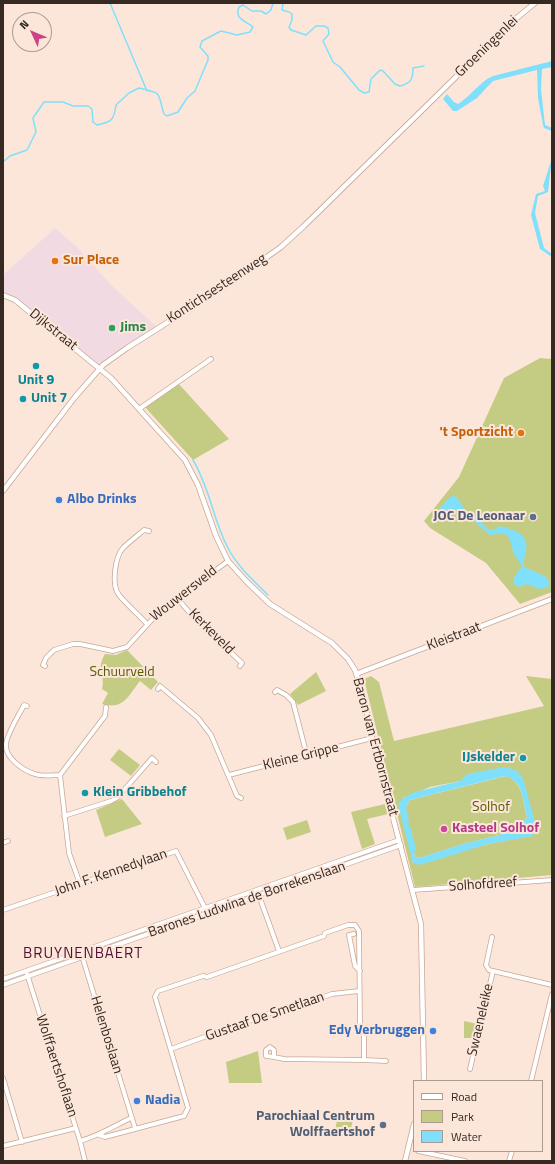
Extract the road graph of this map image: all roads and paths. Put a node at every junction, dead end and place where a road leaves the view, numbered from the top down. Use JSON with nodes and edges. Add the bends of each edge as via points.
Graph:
{"nodes":[{"id":1,"x":535,"y":3,"type":"edge"},
{"id":2,"x":440,"y":92,"type":"joint"},
{"id":3,"x":3,"y":295,"type":"edge"},
{"id":4,"x":211,"y":359,"type":"dead end"},
{"id":5,"x":100,"y":368,"type":"junction"},
{"id":6,"x":139,"y":409,"type":"junction"},
{"id":7,"x":3,"y":491,"type":"edge"},
{"id":8,"x":149,"y":531,"type":"dead end"},
{"id":9,"x":228,"y":560,"type":"junction"},
{"id":10,"x":178,"y":598,"type":"junction"},
{"id":11,"x":552,"y":599,"type":"edge"},
{"id":12,"x":147,"y":624,"type":"junction"},
{"id":13,"x":45,"y":666,"type":"dead end"},
{"id":14,"x":240,"y":666,"type":"dead end"},
{"id":15,"x":356,"y":674,"type":"junction"},
{"id":16,"x":158,"y":689,"type":"dead end"},
{"id":17,"x":275,"y":692,"type":"dead end"},
{"id":18,"x":27,"y":706,"type":"dead end"},
{"id":19,"x":106,"y":707,"type":"dead end"},
{"id":20,"x":372,"y":738,"type":"junction"},
{"id":21,"x":307,"y":756,"type":"junction"},
{"id":22,"x":156,"y":762,"type":"dead end"},
{"id":23,"x":60,"y":775,"type":"junction"},
{"id":24,"x":229,"y":775,"type":"junction"},
{"id":25,"x":241,"y":798,"type":"dead end"},
{"id":26,"x":64,"y":816,"type":"junction"},
{"id":27,"x":8,"y":841,"type":"dead end"},
{"id":28,"x":3,"y":843,"type":"edge"},
{"id":29,"x":400,"y":843,"type":"junction"},
{"id":30,"x":552,"y":880,"type":"edge"},
{"id":31,"x":80,"y":884,"type":"junction"},
{"id":32,"x":257,"y":889,"type":"junction"},
{"id":33,"x":413,"y":890,"type":"junction"},
{"id":34,"x":259,"y":895,"type":"junction"},
{"id":35,"x":205,"y":908,"type":"junction"},
{"id":36,"x":3,"y":910,"type":"edge"},
{"id":37,"x":208,"y":914,"type":"junction"},
{"id":38,"x":354,"y":934,"type":"dead end"},
{"id":39,"x":492,"y":937,"type":"dead end"},
{"id":40,"x":278,"y":951,"type":"junction"},
{"id":41,"x":80,"y":952,"type":"junction"},
{"id":42,"x":82,"y":958,"type":"junction"},
{"id":43,"x":26,"y":971,"type":"junction"},
{"id":44,"x":360,"y":971,"type":"junction"},
{"id":45,"x":492,"y":971,"type":"junction"},
{"id":46,"x":27,"y":976,"type":"junction"},
{"id":47,"x":3,"y":979,"type":"edge"},
{"id":48,"x":3,"y":985,"type":"edge"},
{"id":49,"x":552,"y":985,"type":"edge"},
{"id":50,"x":359,"y":991,"type":"junction"},
{"id":51,"x":552,"y":994,"type":"edge"},
{"id":52,"x":172,"y":1049,"type":"junction"},
{"id":53,"x":274,"y":1057,"type":"dead end"},
{"id":54,"x":364,"y":1060,"type":"junction"},
{"id":55,"x":386,"y":1061,"type":"dead end"},
{"id":56,"x":470,"y":1069,"type":"dead end"},
{"id":57,"x":3,"y":1078,"type":"edge"},
{"id":58,"x":424,"y":1080,"type":"edge"},
{"id":59,"x":531,"y":1080,"type":"edge"},
{"id":60,"x":5,"y":1091,"type":"edge"},
{"id":61,"x":131,"y":1118,"type":"junction"},
{"id":62,"x":413,"y":1127,"type":"edge"},
{"id":63,"x":76,"y":1128,"type":"junction"},
{"id":64,"x":135,"y":1128,"type":"junction"},
{"id":65,"x":99,"y":1135,"type":"junction"},
{"id":66,"x":80,"y":1141,"type":"junction"},
{"id":67,"x":22,"y":1142,"type":"junction"},
{"id":68,"x":3,"y":1146,"type":"edge"},
{"id":69,"x":406,"y":1149,"type":"junction"},
{"id":70,"x":413,"y":1150,"type":"edge"},
{"id":71,"x":423,"y":1152,"type":"edge"},
{"id":72,"x":85,"y":1161,"type":"edge"},
{"id":73,"x":405,"y":1161,"type":"edge"},
{"id":74,"x":465,"y":1161,"type":"edge"}],
"edges":[{"from":1,"to":2,"type":"street","name":"Groeningenlei"},
{"from":2,"to":5,"type":"street","name":"Kontichsesteenweg","via":[[281,247],[236,279],[126,348]]},
{"from":3,"to":5,"type":"street","name":"Dijkstraat","via":[[15,300]]},
{"from":4,"to":6,"type":"street"},
{"from":5,"to":6,"type":"street","name":"Baron van Ertbornstraat"},
{"from":5,"to":7,"type":"street","name":"Kontichsesteenweg"},
{"from":6,"to":9,"type":"street","name":"Baron van Ertbornstraat","via":[[185,460],[198,485],[216,536]]},
{"from":8,"to":12,"type":"street","via":[[144,530],[122,549],[118,556],[114,579],[118,595]]},
{"from":9,"to":10,"type":"street","name":"Wouwersveld"},
{"from":9,"to":15,"type":"street","name":"Baron van Ertbornstraat","via":[[270,604],[332,643],[348,659]]},
{"from":10,"to":12,"type":"street","name":"Wouwersveld"},
{"from":10,"to":14,"type":"street","name":"Kerkeveld","via":[[194,618],[242,663]]},
{"from":11,"to":15,"type":"street","name":"Kleistraat"},
{"from":12,"to":13,"type":"street","name":"Wouwersveld","via":[[127,647],[113,651],[73,644],[54,650],[46,658],[43,665]]},
{"from":15,"to":20,"type":"street","name":"Baron van Ertbornstraat"},
{"from":16,"to":24,"type":"street","via":[[160,686],[206,726]]},
{"from":17,"to":21,"type":"street","via":[[277,690],[286,695],[293,702]]},
{"from":18,"to":23,"type":"street","via":[[24,705],[7,739],[8,756],[37,775]]},
{"from":19,"to":23,"type":"street","via":[[105,716]]},
{"from":20,"to":21,"type":"street","name":"Kleine Grippe"},
{"from":20,"to":29,"type":"street","name":"Baron van Ertbornstraat"},
{"from":21,"to":24,"type":"street","name":"Kleine Grippe"},
{"from":22,"to":26,"type":"street","via":[[152,758],[124,792],[111,801]]},
{"from":23,"to":26,"type":"street"},
{"from":24,"to":25,"type":"street","via":[[237,796]]},
{"from":26,"to":31,"type":"street","via":[[68,853]]},
{"from":27,"to":28,"type":"street"},
{"from":29,"to":32,"type":"street","name":"Barones Ludwina de Borrekenslaan"},
{"from":29,"to":33,"type":"street","name":"Baron van Ertbornstraat"},
{"from":29,"to":34,"type":"street","name":"Barones Ludwina de Borrekenslaan"},
{"from":30,"to":33,"type":"street","name":"Solhofdreef"},
{"from":31,"to":35,"type":"street","name":"John F. Kennedylaan","via":[[176,851]]},
{"from":31,"to":36,"type":"street","name":"John F. Kennedylaan"},
{"from":32,"to":34,"type":"street"},
{"from":32,"to":35,"type":"street","name":"Barones Ludwina de Borrekenslaan"},
{"from":33,"to":58,"type":"street","name":"Baron van Ertbornstraat","via":[[423,936]]},
{"from":34,"to":37,"type":"street","name":"Barones Ludwina de Borrekenslaan"},
{"from":34,"to":40,"type":"street"},
{"from":35,"to":37,"type":"street","name":"John F. Kennedylaan"},
{"from":35,"to":41,"type":"street","name":"Barones Ludwina de Borrekenslaan"},
{"from":37,"to":42,"type":"street","name":"Barones Ludwina de Borrekenslaan"},
{"from":38,"to":44,"type":"street","via":[[349,935],[356,966]]},
{"from":39,"to":45,"type":"street","name":"Swaeneleike","via":[[486,965]]},
{"from":40,"to":44,"type":"street","via":[[348,925],[355,925],[359,931]]},
{"from":40,"to":52,"type":"street","via":[[158,991],[155,997]]},
{"from":41,"to":42,"type":"street","name":"Helenboslaan"},
{"from":41,"to":43,"type":"street","name":"Barones Ludwina de Borrekenslaan"},
{"from":42,"to":46,"type":"street","name":"Barones Ludwina de Borrekenslaan"},
{"from":42,"to":61,"type":"street","name":"Helenboslaan"},
{"from":43,"to":46,"type":"street","name":"Wolffaertshoflaan"},
{"from":43,"to":47,"type":"street","name":"Barones Ludwina de Borrekenslaan"},
{"from":44,"to":50,"type":"street"},
{"from":45,"to":49,"type":"street","name":"Swaeneleike"},
{"from":45,"to":56,"type":"street","name":"Swaeneleike"},
{"from":46,"to":48,"type":"street","name":"Barones Ludwina de Borrekenslaan"},
{"from":46,"to":63,"type":"street","name":"Wolffaertshoflaan"},
{"from":50,"to":52,"type":"street","name":"Gustaaf De Smetlaan","via":[[338,993],[291,1008],[286,1007]]},
{"from":50,"to":54,"type":"street"},
{"from":51,"to":59,"type":"street"},
{"from":52,"to":64,"type":"street","via":[[188,1108],[187,1113],[184,1116]]},
{"from":53,"to":54,"type":"street"},
{"from":54,"to":55,"type":"street"},
{"from":57,"to":60,"type":"street"},
{"from":60,"to":67,"type":"street"},
{"from":61,"to":64,"type":"street","name":"Helenboslaan"},
{"from":61,"to":65,"type":"street"},
{"from":62,"to":69,"type":"street"},
{"from":63,"to":66,"type":"street","name":"Wolffaertshoflaan"},
{"from":63,"to":67,"type":"street"},
{"from":64,"to":65,"type":"street","via":[[105,1137]]},
{"from":65,"to":66,"type":"street"},
{"from":66,"to":72,"type":"street","name":"Wolffaertshoflaan"},
{"from":67,"to":68,"type":"street"},
{"from":69,"to":70,"type":"street"},
{"from":69,"to":73,"type":"street"},
{"from":71,"to":74,"type":"street"}]}
